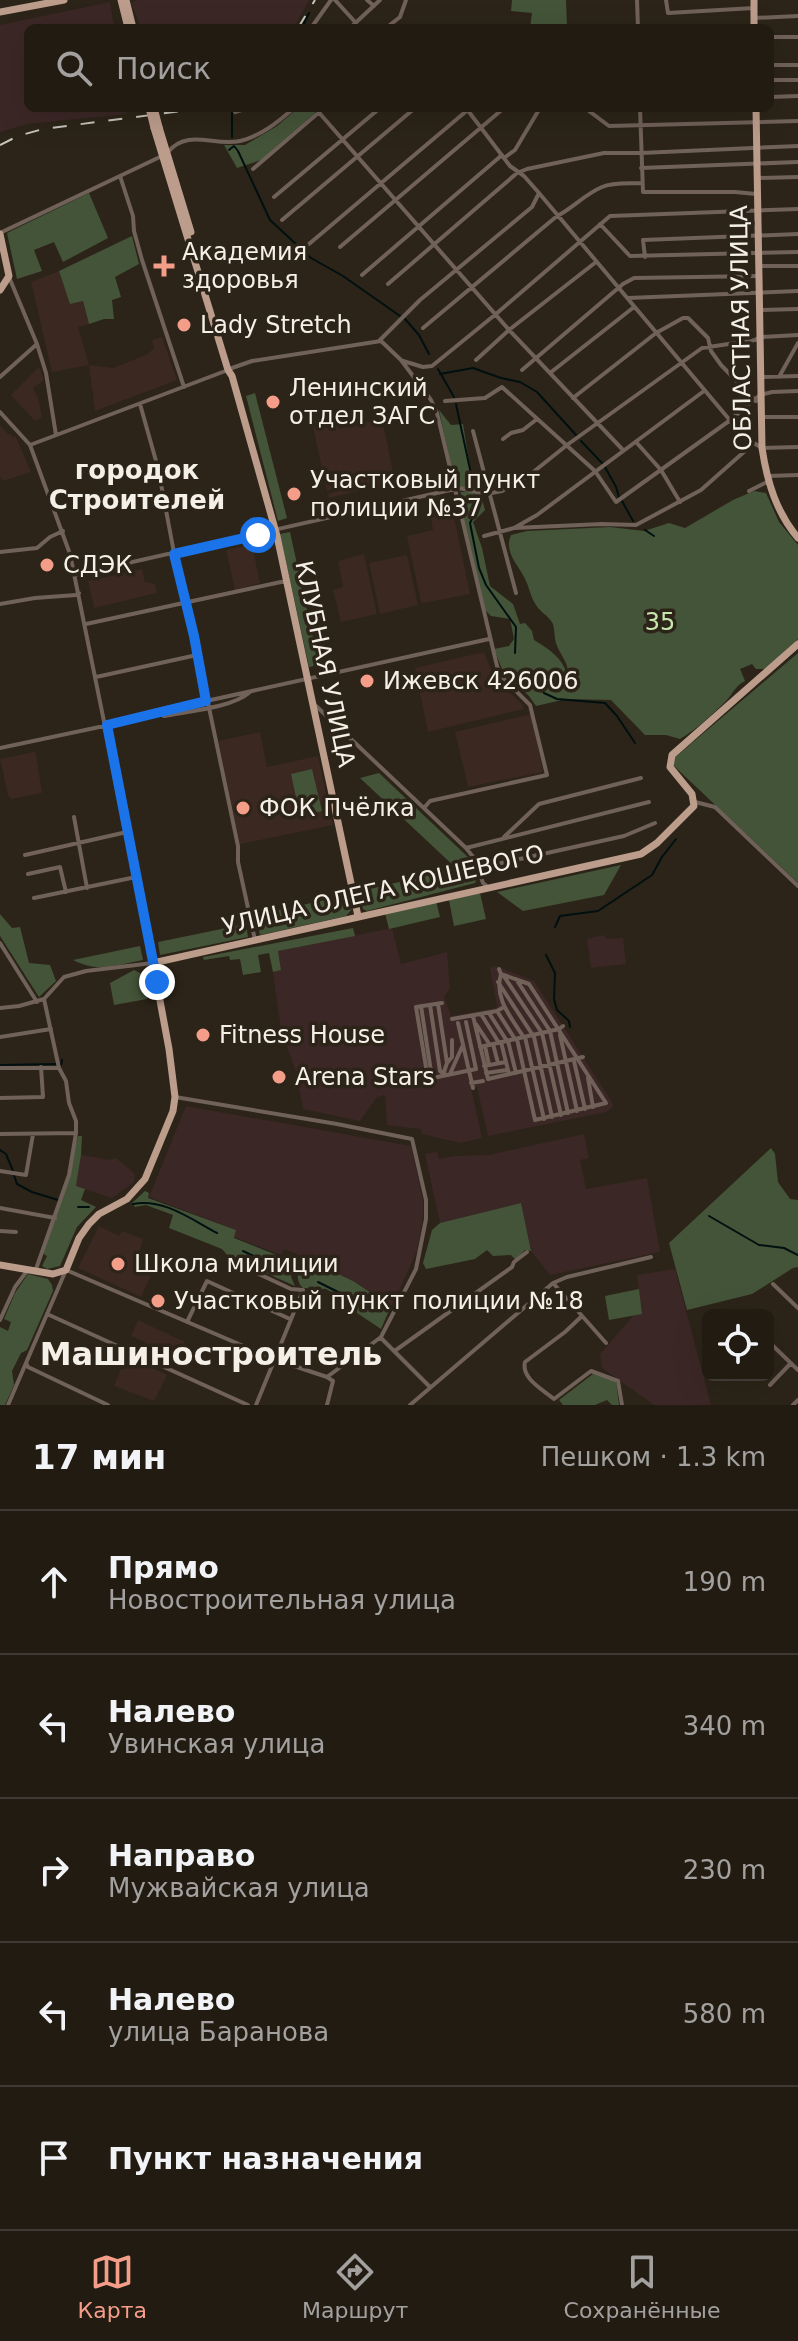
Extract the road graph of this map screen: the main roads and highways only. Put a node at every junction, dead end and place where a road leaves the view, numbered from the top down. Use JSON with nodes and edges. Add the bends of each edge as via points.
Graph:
{"nodes":[{"id":1,"x":64,"y":0,"type":"edge"},
{"id":2,"x":123,"y":0,"type":"edge"},
{"id":3,"x":0,"y":12,"type":"edge"},
{"id":4,"x":130,"y":24,"type":"edge"},
{"id":5,"x":153,"y":112,"type":"edge"},
{"id":6,"x":756,"y":112,"type":"edge"},
{"id":7,"x":0,"y":233,"type":"edge"},
{"id":8,"x":0,"y":290,"type":"edge"},
{"id":9,"x":798,"y":538,"type":"edge"},
{"id":10,"x":798,"y":644,"type":"edge"},
{"id":11,"x":686,"y":786,"type":"junction"},
{"id":12,"x":679,"y":822,"type":"junction"},
{"id":13,"x":358,"y":916,"type":"junction"},
{"id":14,"x":0,"y":1265,"type":"edge"}],
"edges":[{"from":1,"to":3,"type":"main road"},
{"from":2,"to":4,"type":"main road"},
{"from":5,"to":13,"type":"main road","name":"КЛУБНАЯ УЛИЦА","bridge":true,"via":[[275,531]]},
{"from":6,"to":9,"type":"main road","name":"ОБЛАСТНАЯ УЛИЦА","via":[[762,448],[779,510]]},
{"from":7,"to":8,"type":"main road","via":[[9,276]]},
{"from":10,"to":11,"type":"main road","via":[[672,755],[670,767]]},
{"from":11,"to":12,"type":"main road","via":[[689,804]]},
{"from":11,"to":12,"type":"main road","name":"УЛИЦА ОЛЕГА КОШЕВОГО","via":[[695,802]]},
{"from":12,"to":13,"type":"main road","name":"УЛИЦА ОЛЕГА КОШЕВОГО","via":[[641,854]]},
{"from":13,"to":14,"type":"main road","name":"УЛИЦА ОЛЕГА КОШЕВОГО","via":[[153,963],[175,1097],[145,1179],[127,1199],[89,1224],[66,1270],[53,1274]]}]}
